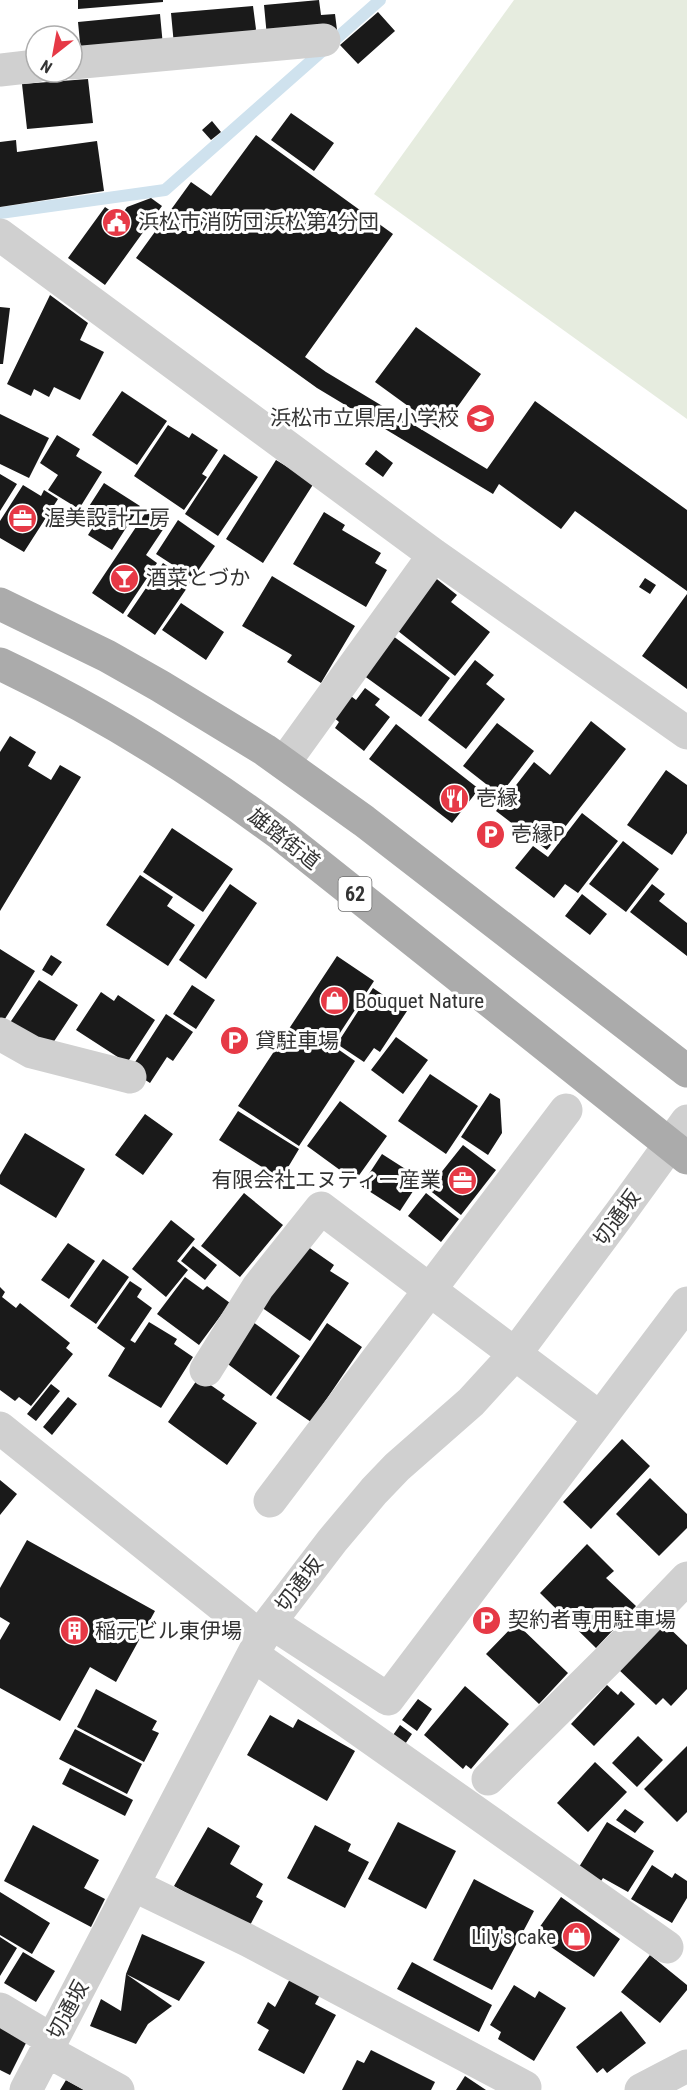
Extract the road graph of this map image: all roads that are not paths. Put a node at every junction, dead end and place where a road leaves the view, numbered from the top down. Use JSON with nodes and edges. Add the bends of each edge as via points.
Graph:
{"nodes":[{"id":1,"x":324,"y":40,"type":"dead end"},
{"id":2,"x":84,"y":62,"type":"edge"},
{"id":3,"x":24,"y":67,"type":"edge"},
{"id":4,"x":0,"y":70,"type":"edge"},
{"id":5,"x":0,"y":236,"type":"edge"},
{"id":6,"x":434,"y":555,"type":"junction"},
{"id":7,"x":0,"y":604,"type":"edge"},
{"id":8,"x":0,"y":664,"type":"edge"},
{"id":9,"x":687,"y":733,"type":"edge"},
{"id":10,"x":284,"y":763,"type":"junction"},
{"id":11,"x":0,"y":1034,"type":"edge"},
{"id":12,"x":687,"y":1071,"type":"edge"},
{"id":13,"x":130,"y":1077,"type":"dead end"},
{"id":14,"x":566,"y":1110,"type":"dead end"},
{"id":15,"x":681,"y":1142,"type":"edge"},
{"id":16,"x":430,"y":1290,"type":"junction"},
{"id":17,"x":687,"y":1303,"type":"edge"},
{"id":18,"x":515,"y":1354,"type":"junction"},
{"id":19,"x":206,"y":1370,"type":"dead end"},
{"id":20,"x":600,"y":1418,"type":"junction"},
{"id":21,"x":0,"y":1428,"type":"edge"},
{"id":22,"x":270,"y":1501,"type":"dead end"},
{"id":23,"x":687,"y":1578,"type":"edge"},
{"id":24,"x":262,"y":1638,"type":"junction"},
{"id":25,"x":488,"y":1779,"type":"dead end"},
{"id":26,"x":133,"y":1885,"type":"junction"},
{"id":27,"x":667,"y":1947,"type":"dead end"},
{"id":28,"x":0,"y":2009,"type":"edge"},
{"id":29,"x":50,"y":2046,"type":"junction"},
{"id":30,"x":687,"y":2066,"type":"edge"},
{"id":31,"x":525,"y":2086,"type":"dead end"},
{"id":32,"x":26,"y":2090,"type":"edge"},
{"id":33,"x":118,"y":2090,"type":"edge"},
{"id":34,"x":641,"y":2090,"type":"edge"}],
"edges":[{"from":1,"to":2,"type":"street"},
{"from":3,"to":4,"type":"street"},
{"from":5,"to":6,"type":"street"},
{"from":6,"to":9,"type":"street"},
{"from":6,"to":10,"type":"street"},
{"from":7,"to":10,"type":"main road","via":[[107,656]]},
{"from":8,"to":15,"type":"main road","name":"雄踏街道","number":"62","via":[[133,735],[232,799]]},
{"from":10,"to":12,"type":"main road"},
{"from":11,"to":13,"type":"street","via":[[32,1052]]},
{"from":14,"to":16,"type":"street"},
{"from":15,"to":18,"type":"street","name":"切通坂"},
{"from":16,"to":18,"type":"street"},
{"from":16,"to":19,"type":"street","via":[[321,1209],[258,1287]]},
{"from":16,"to":22,"type":"street"},
{"from":17,"to":20,"type":"street"},
{"from":18,"to":20,"type":"street"},
{"from":18,"to":24,"type":"street","name":"切通坂","via":[[471,1402],[374,1491],[332,1541]]},
{"from":20,"to":24,"type":"street","via":[[388,1699]]},
{"from":21,"to":24,"type":"street"},
{"from":23,"to":25,"type":"street"},
{"from":24,"to":26,"type":"street","name":"切通坂"},
{"from":24,"to":27,"type":"street"},
{"from":26,"to":29,"type":"street","name":"切通坂"},
{"from":26,"to":31,"type":"street","via":[[249,1941]]},
{"from":28,"to":29,"type":"street"},
{"from":29,"to":32,"type":"street","name":"切通坂"},
{"from":29,"to":33,"type":"street"},
{"from":30,"to":34,"type":"street"}]}
